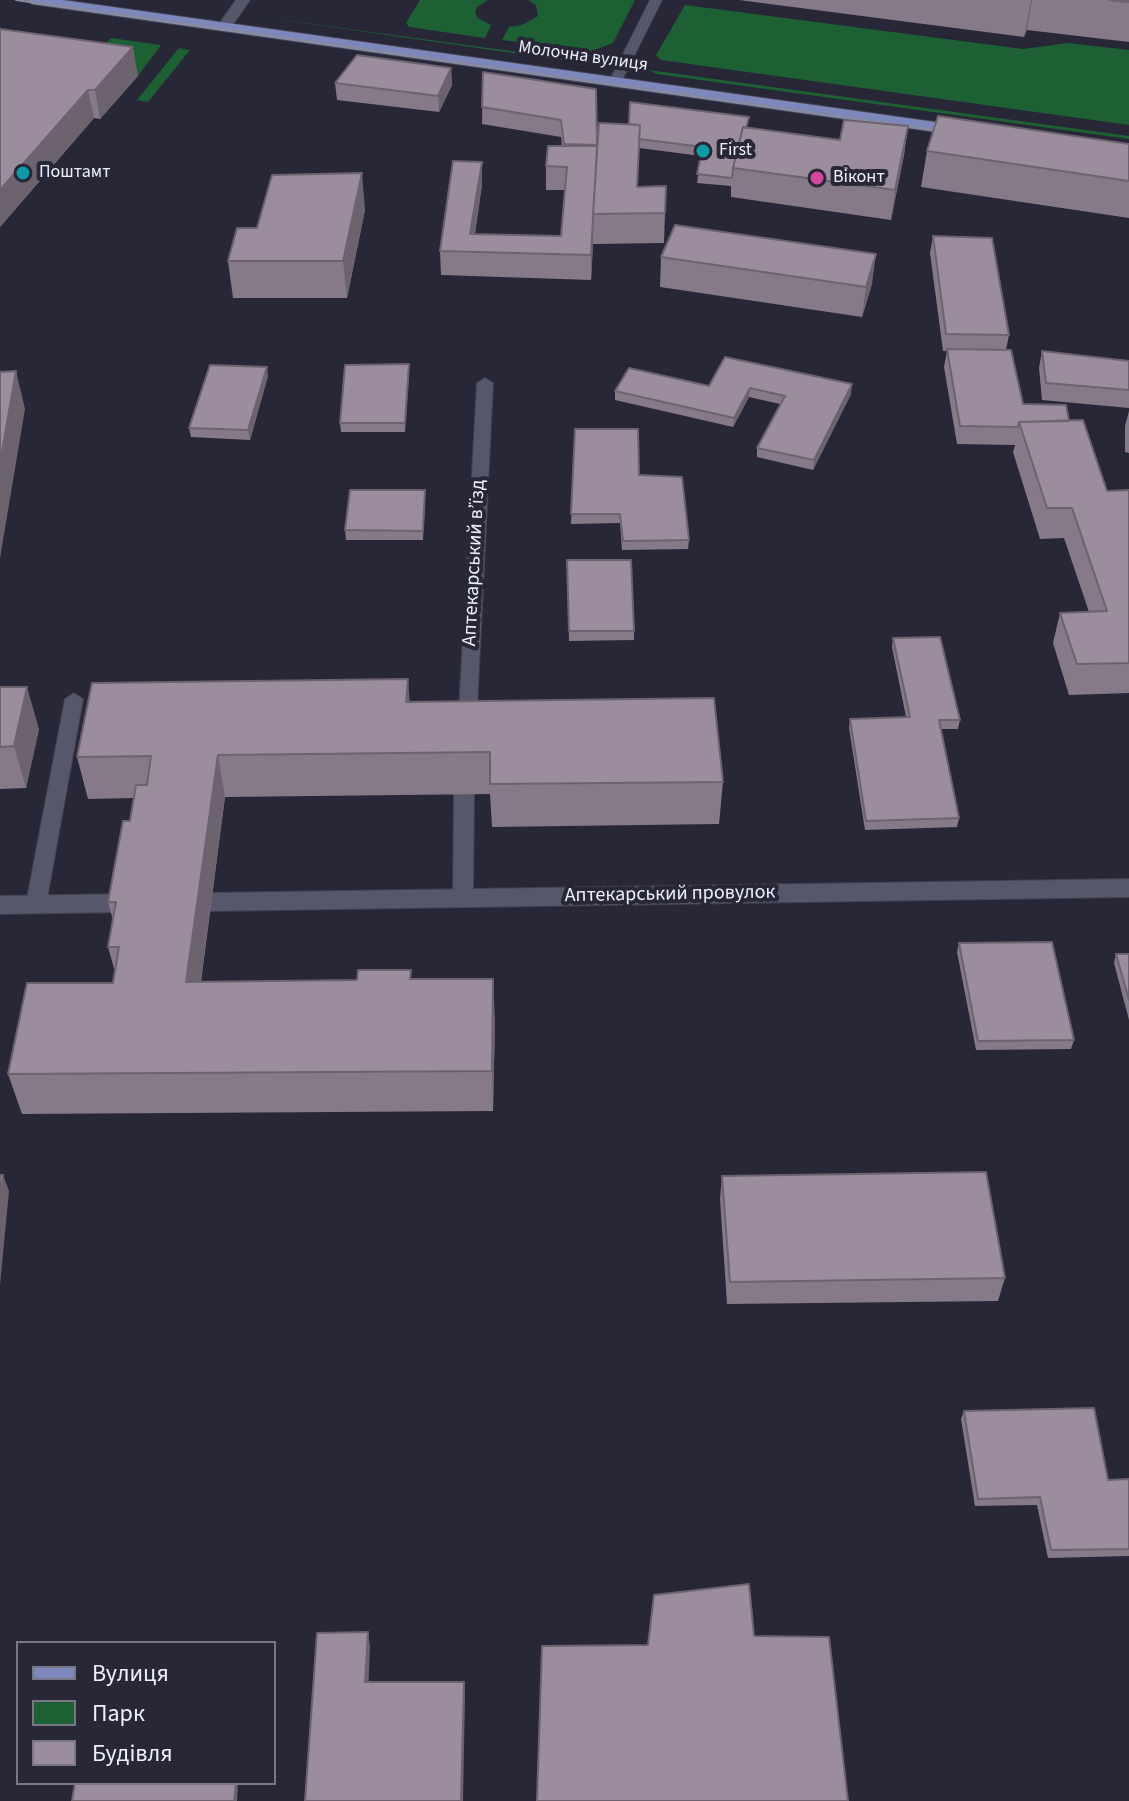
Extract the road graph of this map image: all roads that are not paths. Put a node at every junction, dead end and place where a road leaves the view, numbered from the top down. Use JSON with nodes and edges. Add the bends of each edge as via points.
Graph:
{"nodes":[{"id":1,"x":32,"y":0,"type":"edge"},
{"id":2,"x":243,"y":0,"type":"edge"},
{"id":3,"x":656,"y":0,"type":"edge"},
{"id":4,"x":224,"y":27,"type":"junction"},
{"id":5,"x":615,"y":82,"type":"junction"},
{"id":6,"x":988,"y":135,"type":"edge"},
{"id":7,"x":485,"y":383,"type":"dead end"},
{"id":8,"x":74,"y":699,"type":"dead end"},
{"id":9,"x":466,"y":743,"type":"edge"},
{"id":10,"x":464,"y":794,"type":"edge"},
{"id":11,"x":1129,"y":888,"type":"edge"},
{"id":12,"x":463,"y":898,"type":"junction"},
{"id":13,"x":211,"y":902,"type":"dead end"},
{"id":14,"x":126,"y":903,"type":"edge"},
{"id":15,"x":36,"y":904,"type":"junction"},
{"id":16,"x":0,"y":905,"type":"edge"}],
"edges":[{"from":1,"to":4,"type":"main road","name":"Молочна вулиця"},
{"from":2,"to":4,"type":"street"},
{"from":3,"to":5,"type":"lane"},
{"from":4,"to":5,"type":"main road","name":"Молочна вулиця"},
{"from":5,"to":6,"type":"main road","name":"Молочна вулиця"},
{"from":7,"to":9,"type":"lane","name":"Аптекарський в’їзд"},
{"from":8,"to":15,"type":"lane"},
{"from":10,"to":12,"type":"lane"},
{"from":11,"to":12,"type":"street","name":"Аптекарський провулок"},
{"from":12,"to":13,"type":"street","name":"Аптекарський провулок"},
{"from":14,"to":15,"type":"street"},
{"from":15,"to":16,"type":"street"}]}
